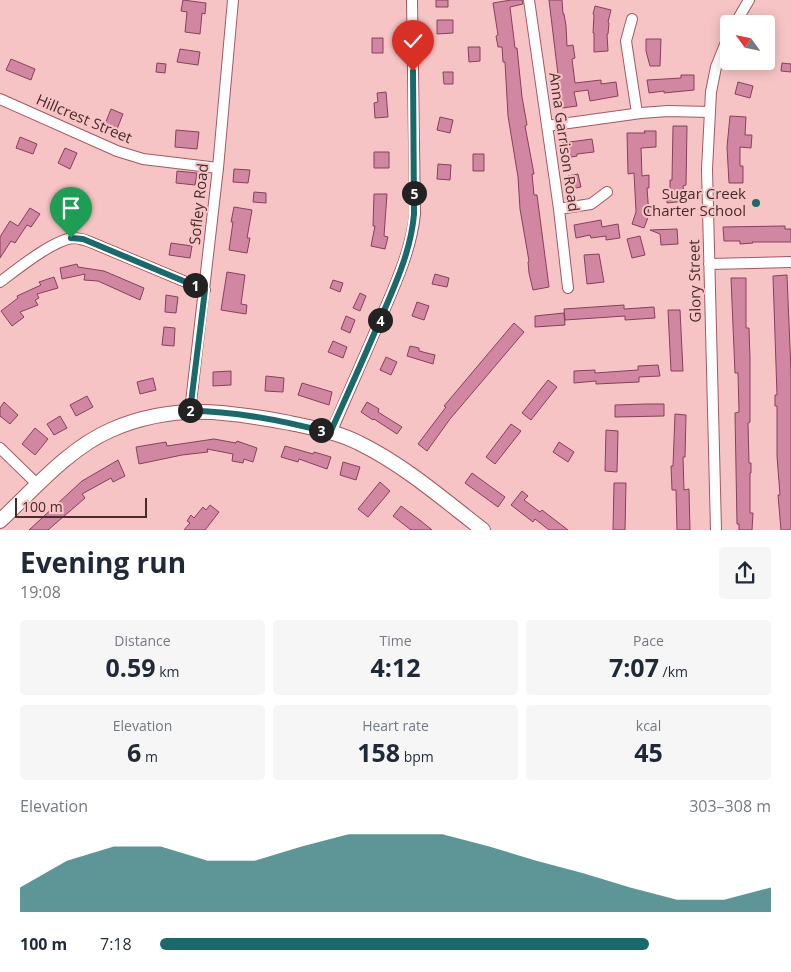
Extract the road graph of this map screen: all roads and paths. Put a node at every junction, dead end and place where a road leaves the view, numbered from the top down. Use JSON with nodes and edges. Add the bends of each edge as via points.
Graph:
{"nodes":[{"id":1,"x":233,"y":0,"type":"edge"},
{"id":2,"x":412,"y":0,"type":"edge"},
{"id":3,"x":529,"y":0,"type":"edge"},
{"id":4,"x":749,"y":0,"type":"edge"},
{"id":5,"x":740,"y":15,"type":"edge"},
{"id":6,"x":632,"y":18,"type":"dead end"},
{"id":7,"x":720,"y":56,"type":"edge"},
{"id":8,"x":0,"y":99,"type":"edge"},
{"id":9,"x":710,"y":112,"type":"junction"},
{"id":10,"x":637,"y":113,"type":"junction"},
{"id":11,"x":547,"y":126,"type":"junction"},
{"id":12,"x":218,"y":168,"type":"junction"},
{"id":13,"x":607,"y":192,"type":"dead end"},
{"id":14,"x":559,"y":209,"type":"junction"},
{"id":15,"x":791,"y":262,"type":"edge"},
{"id":16,"x":709,"y":264,"type":"junction"},
{"id":17,"x":0,"y":282,"type":"edge"},
{"id":18,"x":568,"y":288,"type":"dead end"},
{"id":19,"x":205,"y":290,"type":"junction"},
{"id":20,"x":190,"y":411,"type":"junction"},
{"id":21,"x":330,"y":433,"type":"junction"},
{"id":22,"x":0,"y":448,"type":"edge"},
{"id":23,"x":38,"y":485,"type":"junction"},
{"id":24,"x":0,"y":521,"type":"edge"},
{"id":25,"x":483,"y":530,"type":"edge"},
{"id":26,"x":716,"y":530,"type":"edge"}],
"edges":[{"from":1,"to":12,"type":"street","name":"Sofley Road"},
{"from":2,"to":21,"type":"street","via":[[413,232],[403,266]]},
{"from":3,"to":11,"type":"street","name":"Anna Garrison Road"},
{"from":4,"to":5,"type":"street"},
{"from":6,"to":10,"type":"street","via":[[626,40]]},
{"from":7,"to":9,"type":"street","name":"Glory Street"},
{"from":8,"to":12,"type":"street","name":"Hillcrest Street","via":[[134,157]]},
{"from":9,"to":10,"type":"street"},
{"from":9,"to":16,"type":"street","name":"Glory Street"},
{"from":10,"to":11,"type":"street"},
{"from":11,"to":14,"type":"street","name":"Anna Garrison Road"},
{"from":12,"to":19,"type":"street","name":"Sofley Road"},
{"from":13,"to":14,"type":"street","via":[[591,204]]},
{"from":14,"to":18,"type":"street","name":"Anna Garrison Road"},
{"from":15,"to":16,"type":"street"},
{"from":16,"to":26,"type":"street","name":"Glory Street"},
{"from":17,"to":19,"type":"street","via":[[42,252],[76,238]]},
{"from":19,"to":20,"type":"street","name":"Sofley Road"},
{"from":20,"to":21,"type":"street","via":[[260,417]]},
{"from":20,"to":23,"type":"street","via":[[146,418],[111,430],[82,447]]},
{"from":21,"to":25,"type":"street","via":[[356,442],[400,467]]},
{"from":22,"to":23,"type":"street"},
{"from":23,"to":24,"type":"street"}]}
